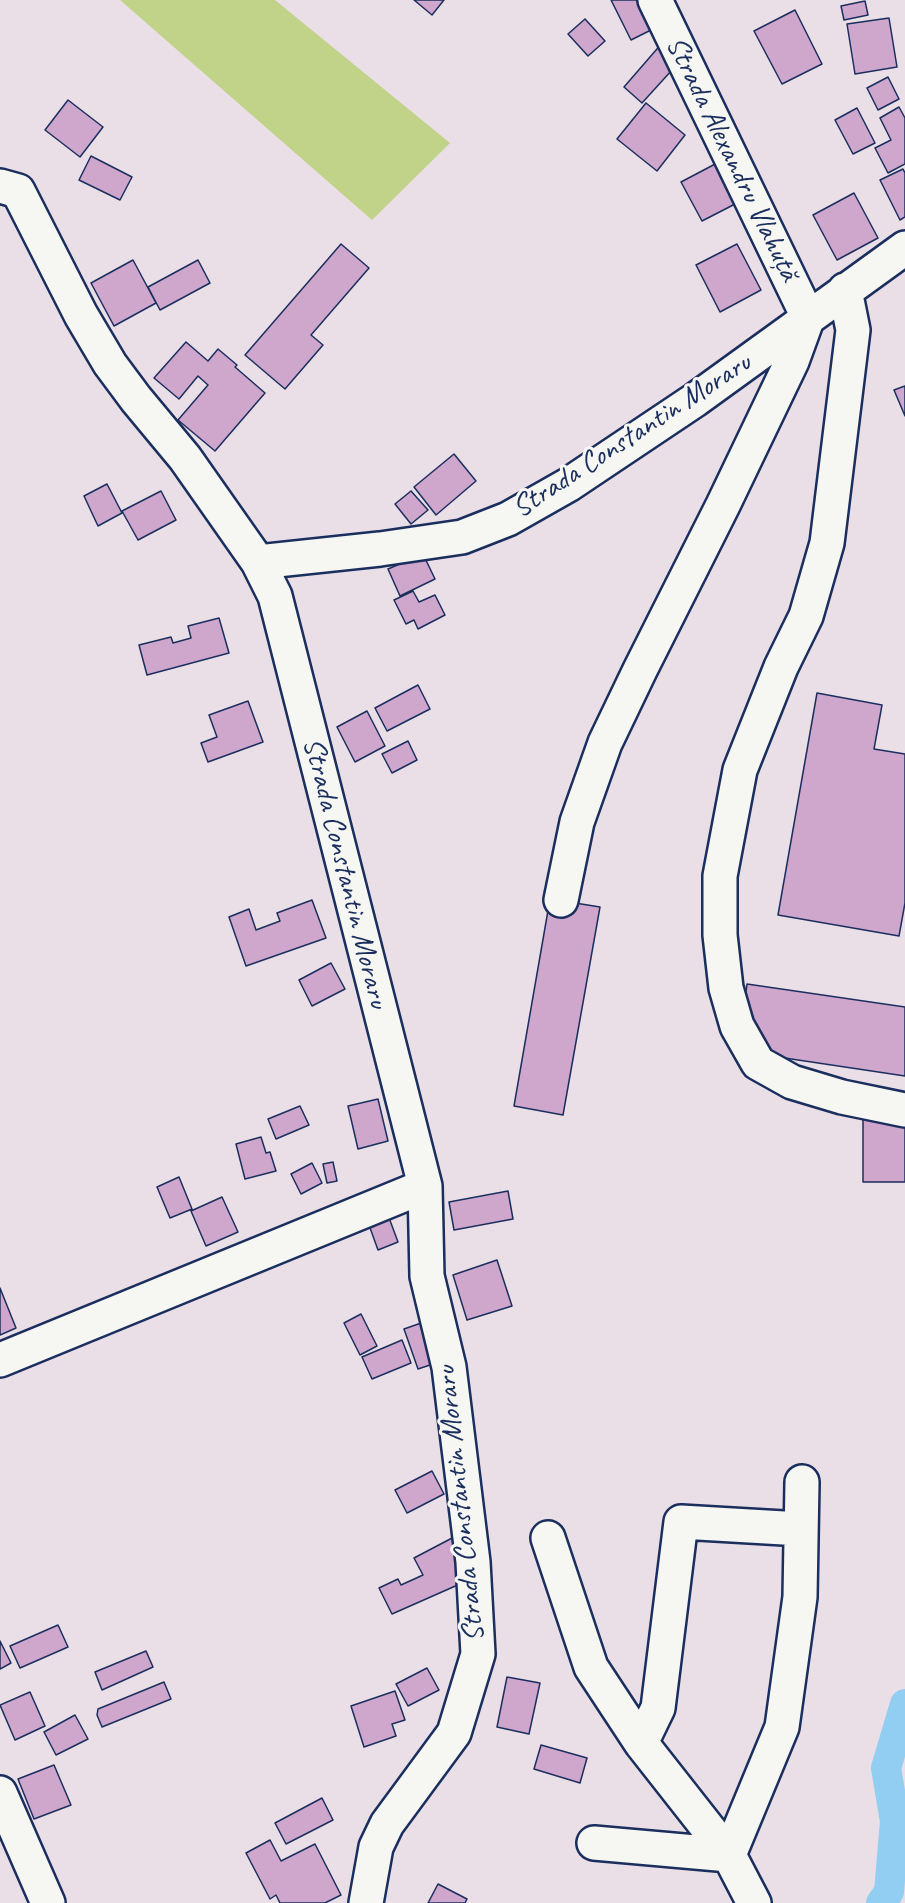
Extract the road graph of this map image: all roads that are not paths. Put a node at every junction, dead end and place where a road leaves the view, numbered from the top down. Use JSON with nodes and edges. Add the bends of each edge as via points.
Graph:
{"nodes":[{"id":1,"x":655,"y":0,"type":"edge"},
{"id":2,"x":0,"y":186,"type":"edge"},
{"id":3,"x":905,"y":248,"type":"edge"},
{"id":4,"x":845,"y":290,"type":"junction"},
{"id":5,"x":808,"y":317,"type":"junction"},
{"id":6,"x":258,"y":562,"type":"junction"},
{"id":7,"x":561,"y":900,"type":"dead end"},
{"id":8,"x":905,"y":1110,"type":"edge"},
{"id":9,"x":425,"y":1186,"type":"junction"},
{"id":10,"x":0,"y":1359,"type":"edge"},
{"id":11,"x":802,"y":1482,"type":"dead end"},
{"id":12,"x":801,"y":1529,"type":"junction"},
{"id":13,"x":549,"y":1538,"type":"dead end"},
{"id":14,"x":641,"y":1743,"type":"junction"},
{"id":15,"x":0,"y":1793,"type":"edge"},
{"id":16,"x":594,"y":1843,"type":"dead end"},
{"id":17,"x":729,"y":1855,"type":"junction"},
{"id":18,"x":48,"y":1903,"type":"edge"},
{"id":19,"x":366,"y":1903,"type":"edge"},
{"id":20,"x":754,"y":1903,"type":"edge"}],
"edges":[{"from":1,"to":5,"type":"street","name":"Strada Alexandru Vlahuță"},
{"from":2,"to":6,"type":"street","name":"Strada Constantin Moraru","via":[[18,191],[110,364],[185,458]]},
{"from":3,"to":4,"type":"street","name":"Strada Constantin Moraru"},
{"from":4,"to":5,"type":"street","name":"Strada Constantin Moraru"},
{"from":4,"to":8,"type":"street","via":[[853,330],[827,543],[806,616],[740,770],[720,876],[720,935],[726,988],[737,1026],[758,1063],[792,1082]]},
{"from":5,"to":6,"type":"street","name":"Strada Constantin Moraru","via":[[568,485],[508,519],[462,537]]},
{"from":5,"to":7,"type":"street","via":[[792,361],[605,743],[577,822]]},
{"from":6,"to":9,"type":"street","name":"Strada Constantin Moraru","via":[[275,596]]},
{"from":9,"to":10,"type":"street"},
{"from":9,"to":19,"type":"street","name":"Strada Constantin Moraru","via":[[427,1276],[448,1367],[473,1562],[478,1654],[454,1733],[387,1824],[376,1847]]},
{"from":11,"to":12,"type":"street"},
{"from":12,"to":14,"type":"street","via":[[681,1522],[658,1708]]},
{"from":12,"to":17,"type":"street","via":[[800,1597],[782,1727]]},
{"from":13,"to":14,"type":"street","via":[[591,1666]]},
{"from":14,"to":17,"type":"street"},
{"from":15,"to":18,"type":"street"},
{"from":16,"to":17,"type":"street"},
{"from":17,"to":20,"type":"street"}]}
